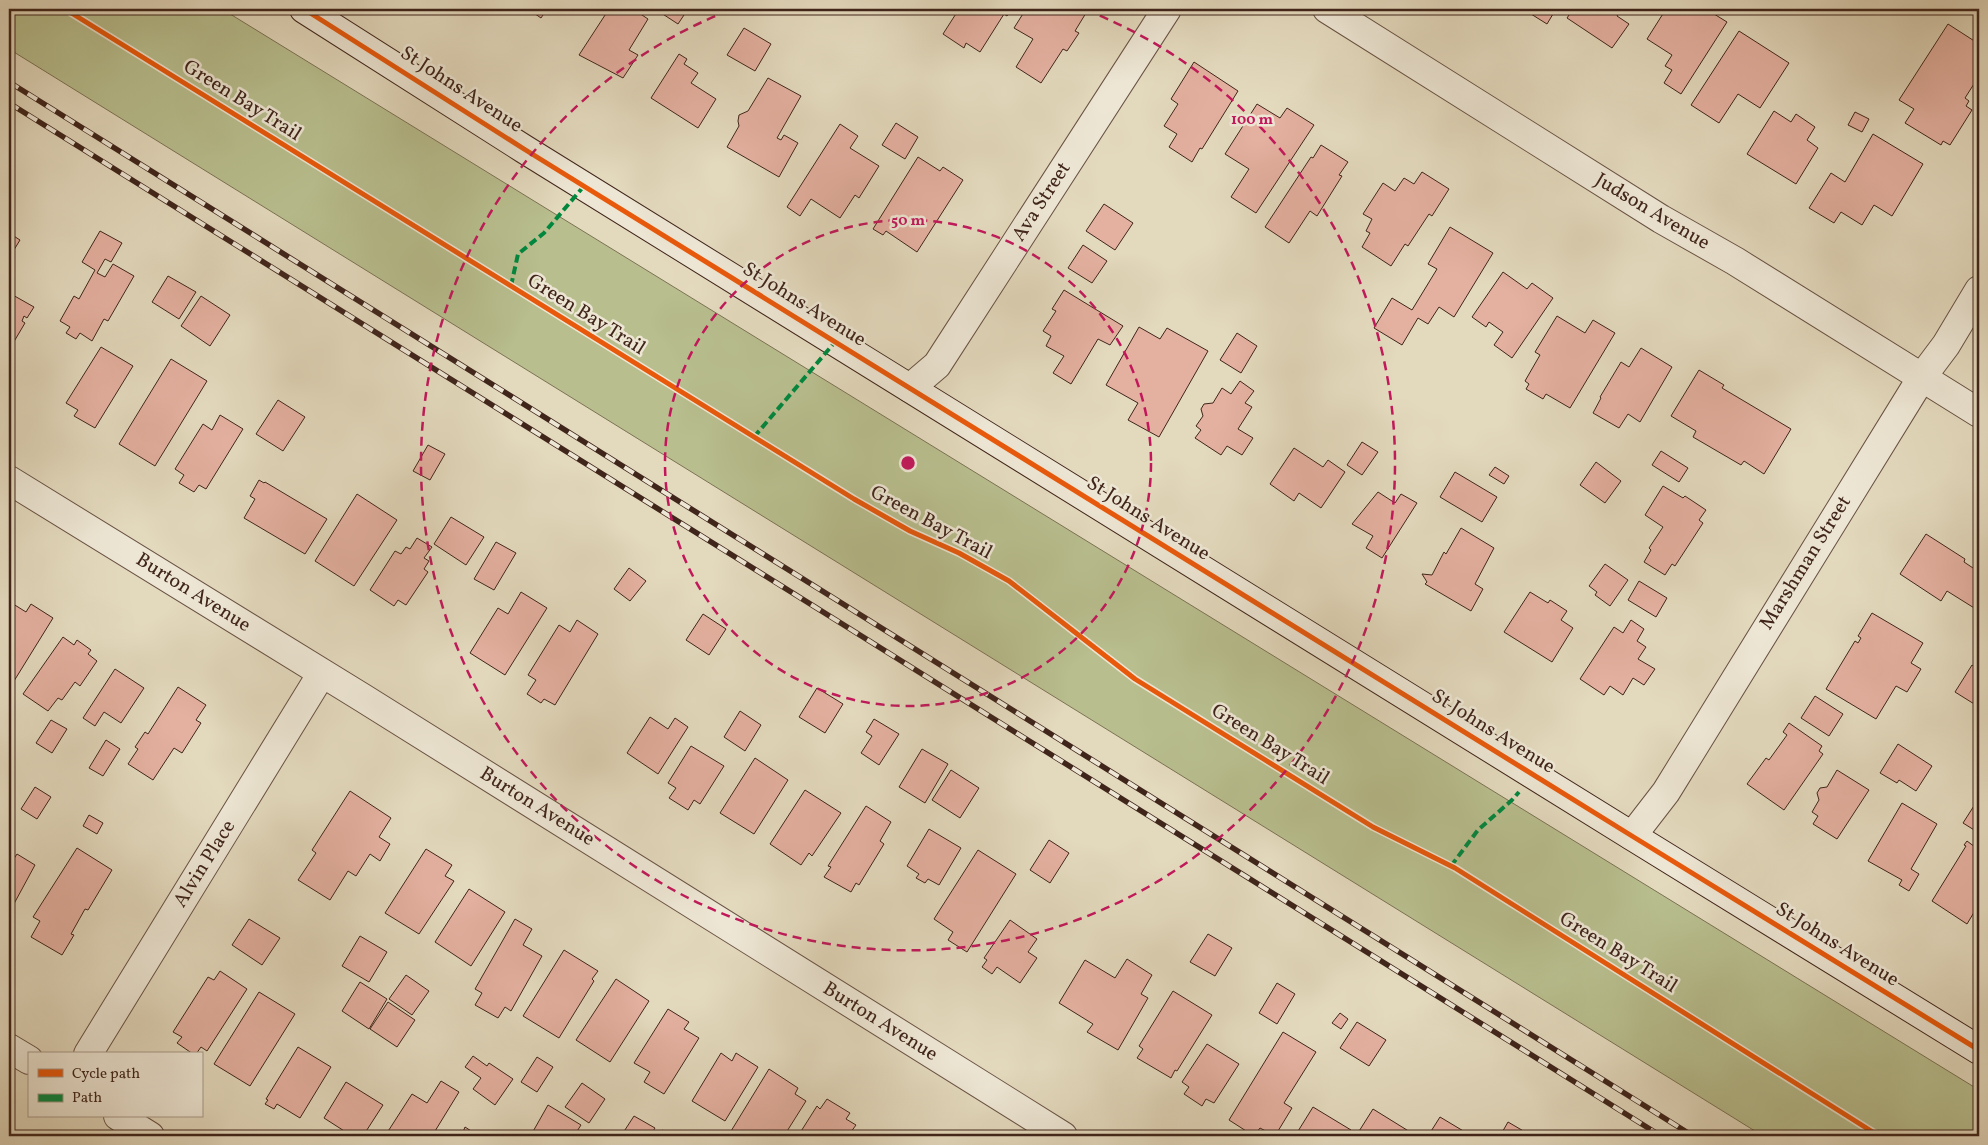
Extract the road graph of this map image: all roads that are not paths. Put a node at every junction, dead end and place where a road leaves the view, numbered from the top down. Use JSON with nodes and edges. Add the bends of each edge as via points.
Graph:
{"nodes":[{"id":1,"x":304,"y":9,"type":"edge"},
{"id":2,"x":1167,"y":9,"type":"edge"},
{"id":3,"x":1327,"y":9,"type":"edge"},
{"id":4,"x":1979,"y":290,"type":"edge"},
{"id":5,"x":1922,"y":377,"type":"junction"},
{"id":6,"x":910,"y":388,"type":"junction"},
{"id":7,"x":1979,"y":413,"type":"edge"},
{"id":8,"x":9,"y":480,"type":"edge"},
{"id":9,"x":322,"y":673,"type":"junction"},
{"id":10,"x":1632,"y":836,"type":"junction"},
{"id":11,"x":9,"y":1048,"type":"edge"},
{"id":12,"x":1979,"y":1050,"type":"edge"},
{"id":13,"x":89,"y":1052,"type":"edge"},
{"id":14,"x":28,"y":1059,"type":"edge"},
{"id":15,"x":121,"y":1118,"type":"edge"},
{"id":16,"x":150,"y":1136,"type":"edge"},
{"id":17,"x":1063,"y":1136,"type":"edge"}],
"edges":[{"from":1,"to":6,"type":"street","name":"St Johns Avenue"},
{"from":2,"to":6,"type":"street","name":"Ava Street","via":[[937,365]]},
{"from":3,"to":5,"type":"street","name":"Judson Avenue","via":[[1653,214]]},
{"from":4,"to":5,"type":"street","name":"Marshman Street","via":[[1946,345]]},
{"from":5,"to":7,"type":"street","name":"Judson Avenue"},
{"from":5,"to":10,"type":"street","name":"Marshman Street","via":[[1666,792]]},
{"from":6,"to":10,"type":"street","name":"St Johns Avenue"},
{"from":8,"to":9,"type":"street","name":"Burton Avenue"},
{"from":9,"to":13,"type":"street","name":"Alvin Place"},
{"from":9,"to":17,"type":"street","name":"Burton Avenue"},
{"from":10,"to":12,"type":"street","name":"St Johns Avenue"},
{"from":11,"to":14,"type":"street"},
{"from":15,"to":16,"type":"street"}]}
